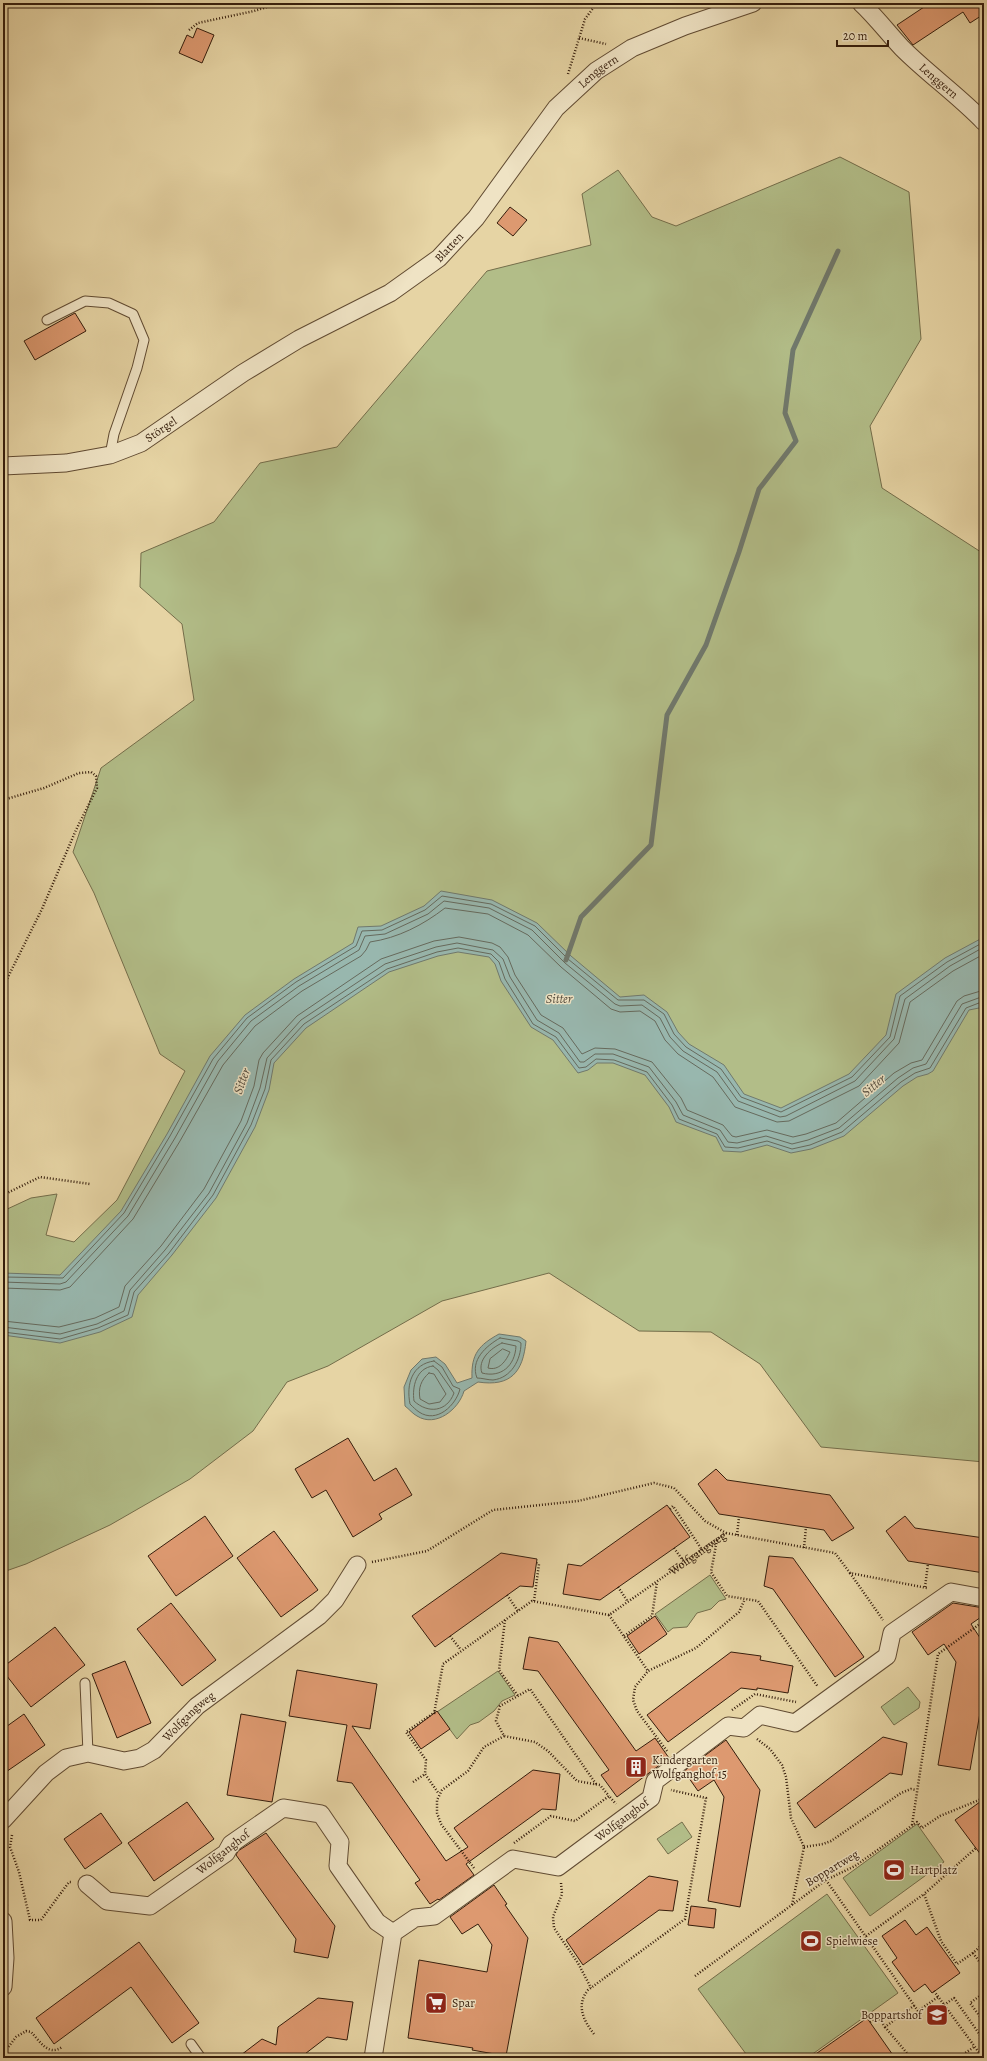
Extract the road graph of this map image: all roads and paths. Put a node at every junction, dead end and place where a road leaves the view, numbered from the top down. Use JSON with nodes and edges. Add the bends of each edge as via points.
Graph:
{"nodes":[{"id":1,"x":280,"y":3,"type":"edge"},
{"id":2,"x":597,"y":3,"type":"edge"},
{"id":3,"x":753,"y":3,"type":"edge"},
{"id":4,"x":861,"y":3,"type":"edge"},
{"id":5,"x":189,"y":30,"type":"dead end"},
{"id":6,"x":566,"y":80,"type":"dead end"},
{"id":7,"x":556,"y":108,"type":"joint"},
{"id":8,"x":984,"y":122,"type":"edge"},
{"id":9,"x":46,"y":320,"type":"dead end"},
{"id":10,"x":299,"y":339,"type":"joint"},
{"id":11,"x":110,"y":455,"type":"junction"},
{"id":12,"x":3,"y":466,"type":"edge"},
{"id":13,"x":3,"y":800,"type":"edge"},
{"id":14,"x":3,"y":987,"type":"edge"},
{"id":15,"x":90,"y":1184,"type":"dead end"},
{"id":16,"x":3,"y":1195,"type":"edge"},
{"id":17,"x":670,"y":1509,"type":"dead end"},
{"id":18,"x":739,"y":1517,"type":"dead end"},
{"id":19,"x":806,"y":1527,"type":"dead end"},
{"id":20,"x":726,"y":1533,"type":"junction"},
{"id":21,"x":737,"y":1535,"type":"junction"},
{"id":22,"x":717,"y":1539,"type":"junction"},
{"id":23,"x":674,"y":1548,"type":"dead end"},
{"id":24,"x":804,"y":1548,"type":"junction"},
{"id":25,"x":702,"y":1550,"type":"junction"},
{"id":26,"x":684,"y":1562,"type":"junction"},
{"id":27,"x":536,"y":1563,"type":"dead end"},
{"id":28,"x":928,"y":1564,"type":"dead end"},
{"id":29,"x":357,"y":1565,"type":"joint"},
{"id":30,"x":850,"y":1573,"type":"junction"},
{"id":31,"x":657,"y":1581,"type":"junction"},
{"id":32,"x":618,"y":1587,"type":"dead end"},
{"id":33,"x":925,"y":1587,"type":"junction"},
{"id":34,"x":951,"y":1592,"type":"junction"},
{"id":35,"x":507,"y":1595,"type":"dead end"},
{"id":36,"x":984,"y":1598,"type":"edge"},
{"id":37,"x":745,"y":1599,"type":"junction"},
{"id":38,"x":534,"y":1601,"type":"junction"},
{"id":39,"x":628,"y":1602,"type":"junction"},
{"id":40,"x":518,"y":1611,"type":"junction"},
{"id":41,"x":609,"y":1615,"type":"junction"},
{"id":42,"x":505,"y":1620,"type":"junction"},
{"id":43,"x":984,"y":1621,"type":"edge"},
{"id":44,"x":892,"y":1633,"type":"junction"},
{"id":45,"x":450,"y":1636,"type":"dead end"},
{"id":46,"x":624,"y":1636,"type":"junction"},
{"id":47,"x":461,"y":1650,"type":"junction"},
{"id":48,"x":648,"y":1671,"type":"junction"},
{"id":49,"x":85,"y":1683,"type":"dead end"},
{"id":50,"x":518,"y":1696,"type":"junction"},
{"id":51,"x":827,"y":1699,"type":"junction"},
{"id":52,"x":744,"y":1728,"type":"junction"},
{"id":53,"x":504,"y":1736,"type":"junction"},
{"id":54,"x":668,"y":1752,"type":"dead end"},
{"id":55,"x":88,"y":1753,"type":"junction"},
{"id":56,"x":425,"y":1774,"type":"junction"},
{"id":57,"x":413,"y":1782,"type":"dead end"},
{"id":58,"x":596,"y":1784,"type":"junction"},
{"id":59,"x":653,"y":1787,"type":"junction"},
{"id":60,"x":916,"y":1790,"type":"junction"},
{"id":61,"x":439,"y":1794,"type":"junction"},
{"id":62,"x":609,"y":1796,"type":"junction"},
{"id":63,"x":984,"y":1798,"type":"edge"},
{"id":64,"x":621,"y":1800,"type":"dead end"},
{"id":65,"x":8,"y":1826,"type":"edge"},
{"id":66,"x":912,"y":1826,"type":"junction"},
{"id":67,"x":513,"y":1843,"type":"dead end"},
{"id":68,"x":804,"y":1847,"type":"junction"},
{"id":69,"x":976,"y":1848,"type":"dead end"},
{"id":70,"x":475,"y":1870,"type":"dead end"},
{"id":71,"x":826,"y":1880,"type":"junction"},
{"id":72,"x":87,"y":1884,"type":"joint"},
{"id":73,"x":561,"y":1887,"type":"dead end"},
{"id":74,"x":924,"y":1894,"type":"junction"},
{"id":75,"x":792,"y":1905,"type":"junction"},
{"id":76,"x":3,"y":1921,"type":"edge"},
{"id":77,"x":392,"y":1933,"type":"junction"},
{"id":78,"x":866,"y":1936,"type":"junction"},
{"id":79,"x":982,"y":1945,"type":"dead end"},
{"id":80,"x":973,"y":1952,"type":"junction"},
{"id":81,"x":984,"y":1968,"type":"edge"},
{"id":82,"x":696,"y":1976,"type":"dead end"},
{"id":83,"x":3,"y":1987,"type":"edge"},
{"id":84,"x":591,"y":1988,"type":"junction"},
{"id":85,"x":934,"y":1991,"type":"dead end"},
{"id":86,"x":984,"y":1993,"type":"edge"},
{"id":87,"x":938,"y":1997,"type":"junction"},
{"id":88,"x":915,"y":2005,"type":"junction"},
{"id":89,"x":944,"y":2005,"type":"junction"},
{"id":90,"x":870,"y":2022,"type":"dead end"},
{"id":91,"x":984,"y":2022,"type":"edge"},
{"id":92,"x":885,"y":2027,"type":"junction"},
{"id":93,"x":594,"y":2034,"type":"dead end"},
{"id":94,"x":191,"y":2044,"type":"dead end"},
{"id":95,"x":62,"y":2047,"type":"dead end"},
{"id":96,"x":974,"y":2047,"type":"junction"},
{"id":97,"x":3,"y":2054,"type":"edge"},
{"id":98,"x":983,"y":2056,"type":"edge"},
{"id":99,"x":201,"y":2058,"type":"edge"},
{"id":100,"x":373,"y":2058,"type":"edge"},
{"id":101,"x":911,"y":2058,"type":"edge"},
{"id":102,"x":958,"y":2058,"type":"edge"}],
"edges":[{"from":1,"to":5,"type":"path","via":[[198,23]]},
{"from":2,"to":6,"type":"path","name":"Lenggern","via":[[585,19]]},
{"from":3,"to":7,"type":"street","name":"Lenggern","via":[[685,26],[632,48],[596,71]]},
{"from":4,"to":8,"type":"street","name":"Lenggern","via":[[903,48],[961,98]]},
{"from":7,"to":10,"type":"street","name":"Blatten","via":[[476,218],[439,258],[390,293]]},
{"from":9,"to":11,"type":"lane","via":[[85,300],[109,303],[133,314],[144,340],[138,368],[114,434]]},
{"from":10,"to":11,"type":"street","name":"Störgel","via":[[243,373],[141,442]]},
{"from":11,"to":12,"type":"street","name":"Störgel","via":[[66,463]]},
{"from":13,"to":14,"type":"path","via":[[44,788],[79,773],[91,772],[96,776],[97,788],[42,910]]},
{"from":15,"to":16,"type":"path","via":[[40,1177]]},
{"from":17,"to":25,"type":"path","via":[[673,1506]]},
{"from":18,"to":21,"type":"path"},
{"from":19,"to":24,"type":"path"},
{"from":20,"to":21,"type":"path","name":"Wolfgangweg"},
{"from":20,"to":22,"type":"path","name":"Wolfgangweg"},
{"from":20,"to":29,"type":"path","via":[[705,1521],[674,1488],[654,1483],[578,1501],[494,1510],[427,1552]]},
{"from":21,"to":24,"type":"path","name":"Wolfgangweg"},
{"from":22,"to":25,"type":"path","name":"Wolfgangweg"},
{"from":22,"to":37,"type":"path","via":[[712,1572],[727,1596]]},
{"from":23,"to":26,"type":"path"},
{"from":24,"to":30,"type":"path","name":"Wolfgangweg","via":[[835,1553]]},
{"from":25,"to":26,"type":"path","name":"Wolfgangweg"},
{"from":26,"to":31,"type":"path","name":"Wolfgangweg"},
{"from":27,"to":38,"type":"path","via":[[539,1564]]},
{"from":28,"to":33,"type":"path"},
{"from":29,"to":55,"type":"street","name":"Wolfgangweg","via":[[334,1600],[319,1616],[197,1706],[154,1750],[140,1758],[124,1761]]},
{"from":30,"to":33,"type":"path"},
{"from":30,"to":44,"type":"path","name":"Wolfgangweg"},
{"from":31,"to":39,"type":"path","name":"Wolfgangweg"},
{"from":31,"to":46,"type":"path","via":[[652,1617]]},
{"from":32,"to":39,"type":"path"},
{"from":33,"to":34,"type":"path"},
{"from":34,"to":36,"type":"street"},
{"from":34,"to":44,"type":"street"},
{"from":35,"to":40,"type":"path"},
{"from":37,"to":48,"type":"path","via":[[739,1612],[696,1648]]},
{"from":37,"to":51,"type":"path","via":[[758,1601]]},
{"from":38,"to":40,"type":"path"},
{"from":38,"to":41,"type":"path"},
{"from":39,"to":41,"type":"path","name":"Wolfgangweg"},
{"from":40,"to":42,"type":"path"},
{"from":41,"to":46,"type":"path"},
{"from":42,"to":47,"type":"path"},
{"from":42,"to":50,"type":"path","via":[[499,1670]]},
{"from":43,"to":60,"type":"path","via":[[938,1654]]},
{"from":44,"to":51,"type":"street","via":[[887,1656]]},
{"from":45,"to":47,"type":"path"},
{"from":46,"to":48,"type":"path"},
{"from":47,"to":56,"type":"path","via":[[443,1664],[435,1712],[406,1732],[426,1760]]},
{"from":48,"to":54,"type":"path","via":[[635,1687],[634,1705]]},
{"from":49,"to":55,"type":"lane"},
{"from":50,"to":53,"type":"path","via":[[502,1703],[498,1709],[496,1721]]},
{"from":50,"to":58,"type":"path","via":[[530,1689]]},
{"from":51,"to":52,"type":"street","via":[[795,1723],[760,1715]]},
{"from":52,"to":59,"type":"street","name":"Wolfganghof","via":[[728,1726],[655,1781]]},
{"from":52,"to":68,"type":"path","via":[[770,1749],[782,1765],[791,1818]]},
{"from":53,"to":58,"type":"path","via":[[535,1742],[548,1751],[577,1781]]},
{"from":53,"to":61,"type":"path","via":[[484,1747],[468,1771]]},
{"from":55,"to":65,"type":"street","name":"Wolfgangweg","via":[[66,1758],[46,1773]]},
{"from":56,"to":57,"type":"path"},
{"from":56,"to":61,"type":"path"},
{"from":58,"to":62,"type":"path"},
{"from":59,"to":77,"type":"street","name":"Wolfganghof","via":[[651,1798],[558,1867],[513,1859],[434,1916],[415,1918]]},
{"from":59,"to":84,"type":"path","via":[[706,1798],[686,1919]]},
{"from":60,"to":66,"type":"path"},
{"from":60,"to":68,"type":"path","via":[[901,1792],[831,1841]]},
{"from":61,"to":70,"type":"path","via":[[438,1818]]},
{"from":62,"to":64,"type":"path","via":[[615,1804]]},
{"from":62,"to":67,"type":"path","via":[[575,1821],[551,1816]]},
{"from":63,"to":66,"type":"path","via":[[940,1816],[922,1828],[918,1822]]},
{"from":65,"to":72,"type":"path","via":[[10,1847],[30,1920],[41,1920],[69,1882]]},
{"from":66,"to":71,"type":"path","name":"Boppartweg","via":[[855,1866]]},
{"from":68,"to":75,"type":"path"},
{"from":69,"to":74,"type":"path"},
{"from":71,"to":75,"type":"path","name":"Boppartweg"},
{"from":71,"to":78,"type":"path"},
{"from":72,"to":77,"type":"street","name":"Wolfganghof","via":[[107,1901],[150,1906],[226,1853],[231,1844],[283,1808],[321,1814],[340,1842],[338,1866],[377,1922]]},
{"from":73,"to":84,"type":"path","via":[[562,1894],[553,1917],[554,1928],[578,1963]]},
{"from":74,"to":78,"type":"path"},
{"from":74,"to":80,"type":"path","via":[[941,1941],[957,1964]]},
{"from":75,"to":82,"type":"path","name":"Boppartweg"},
{"from":76,"to":83,"type":"street"},
{"from":77,"to":100,"type":"street"},
{"from":78,"to":88,"type":"path"},
{"from":79,"to":80,"type":"path"},
{"from":80,"to":81,"type":"path"},
{"from":84,"to":93,"type":"path","via":[[583,1996],[581,2010],[584,2020]]},
{"from":85,"to":87,"type":"path"},
{"from":86,"to":91,"type":"path","via":[[970,2003]]},
{"from":87,"to":88,"type":"path","via":[[918,2011]]},
{"from":87,"to":89,"type":"path"},
{"from":88,"to":92,"type":"path"},
{"from":89,"to":96,"type":"path"},
{"from":89,"to":98,"type":"path","via":[[954,1998],[980,2035]]},
{"from":90,"to":92,"type":"path","via":[[878,2017]]},
{"from":92,"to":101,"type":"path"},
{"from":94,"to":99,"type":"lane"},
{"from":95,"to":97,"type":"path","via":[[56,2051],[50,2050],[31,2032],[26,2031],[16,2037]]},
{"from":96,"to":98,"type":"path"},
{"from":96,"to":102,"type":"path"}]}
